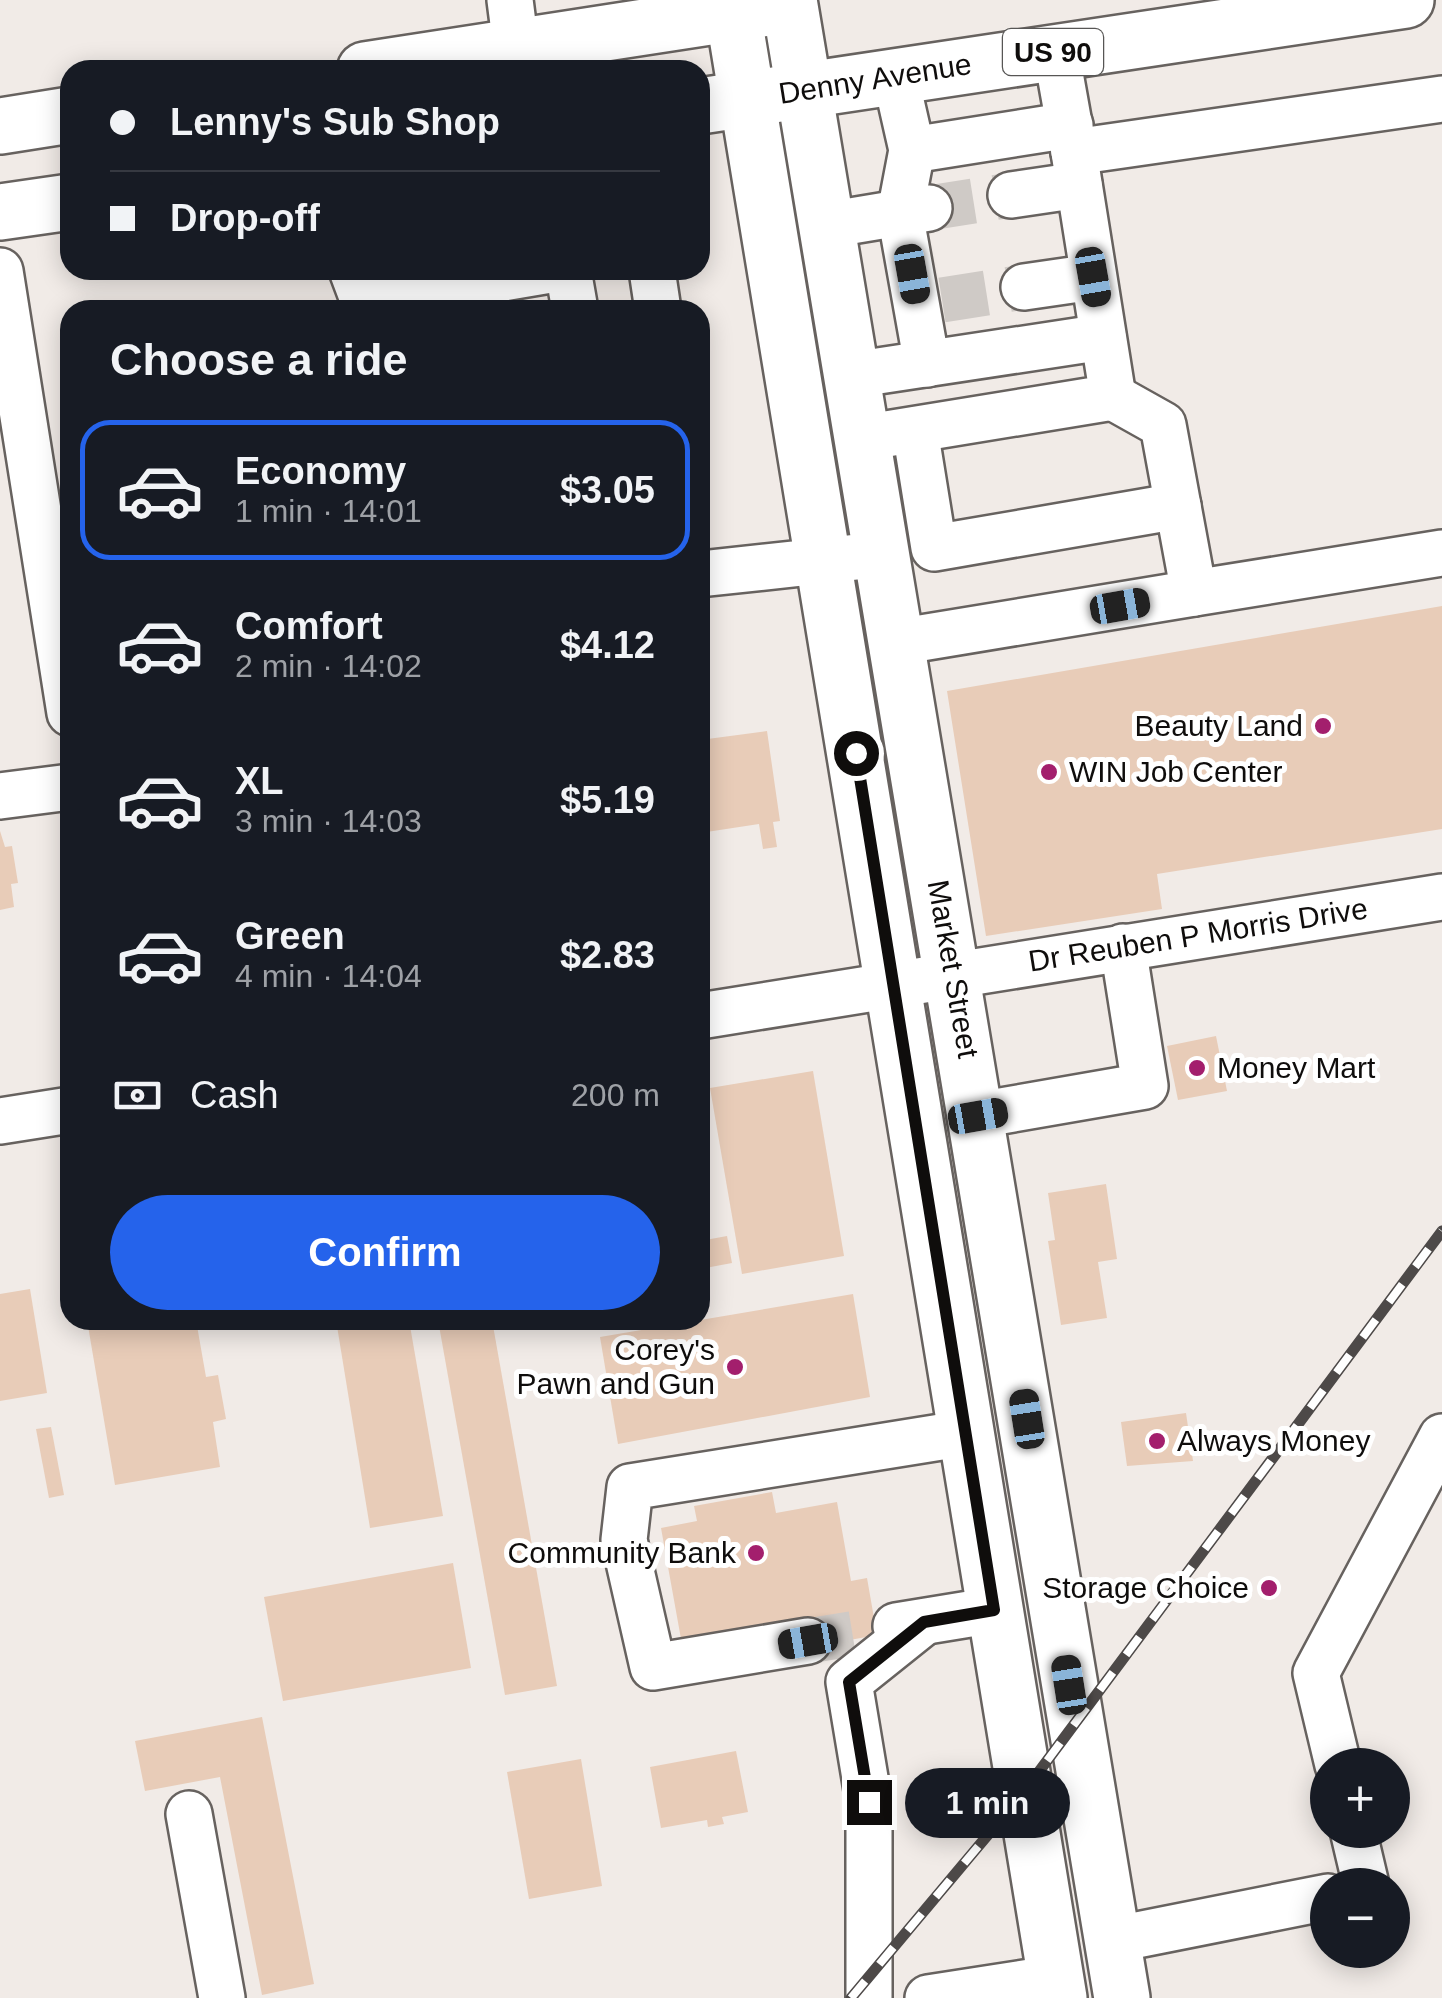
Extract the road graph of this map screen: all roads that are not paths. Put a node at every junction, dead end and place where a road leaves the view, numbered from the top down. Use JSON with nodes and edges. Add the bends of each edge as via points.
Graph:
{"nodes":[{"id":1,"x":1406,"y":0,"type":"edge"},
{"id":2,"x":800,"y":2,"type":"edge"},
{"id":3,"x":732,"y":6,"type":"edge"},
{"id":4,"x":513,"y":23,"type":"edge"},
{"id":5,"x":1056,"y":52,"type":"junction"},
{"id":6,"x":396,"y":60,"type":"edge"},
{"id":7,"x":895,"y":75,"type":"junction"},
{"id":8,"x":805,"y":89,"type":"junction"},
{"id":9,"x":1442,"y":99,"type":"edge"},
{"id":10,"x":724,"y":102,"type":"edge"},
{"id":11,"x":60,"y":117,"type":"edge"},
{"id":12,"x":0,"y":126,"type":"edge"},
{"id":13,"x":912,"y":150,"type":"junction"},
{"id":14,"x":1074,"y":154,"type":"junction"},
{"id":15,"x":1011,"y":195,"type":"tunnel mouth"},
{"id":16,"x":60,"y":203,"type":"edge"},
{"id":17,"x":914,"y":210,"type":"junction"},
{"id":18,"x":0,"y":212,"type":"edge"},
{"id":19,"x":827,"y":225,"type":"junction"},
{"id":20,"x":0,"y":271,"type":"edge"},
{"id":21,"x":1093,"y":277,"type":"junction"},
{"id":22,"x":492,"y":280,"type":"edge"},
{"id":23,"x":1024,"y":288,"type":"tunnel mouth"},
{"id":24,"x":376,"y":300,"type":"edge"},
{"id":25,"x":1103,"y":337,"type":"junction"},
{"id":26,"x":927,"y":364,"type":"junction"},
{"id":27,"x":852,"y":376,"type":"junction"},
{"id":28,"x":1113,"y":398,"type":"junction"},
{"id":29,"x":916,"y":430,"type":"junction"},
{"id":30,"x":862,"y":438,"type":"junction"},
{"id":31,"x":1178,"y":506,"type":"junction"},
{"id":32,"x":882,"y":554,"type":"junction"},
{"id":33,"x":1442,"y":554,"type":"edge"},
{"id":34,"x":824,"y":561,"type":"junction"},
{"id":35,"x":710,"y":569,"type":"edge"},
{"id":36,"x":1194,"y":593,"type":"junction"},
{"id":37,"x":898,"y":642,"type":"junction"},
{"id":38,"x":60,"y":650,"type":"edge"},
{"id":39,"x":60,"y":789,"type":"edge"},
{"id":40,"x":0,"y":796,"type":"edge"},
{"id":41,"x":1442,"y":897,"type":"edge"},
{"id":42,"x":1123,"y":947,"type":"junction"},
{"id":43,"x":954,"y":973,"type":"junction"},
{"id":44,"x":894,"y":983,"type":"junction"},
{"id":45,"x":710,"y":1014,"type":"edge"},
{"id":46,"x":60,"y":1112,"type":"edge"},
{"id":47,"x":978,"y":1116,"type":"junction"},
{"id":48,"x":0,"y":1121,"type":"edge"},
{"id":49,"x":966,"y":1433,"type":"junction"},
{"id":50,"x":1442,"y":1437,"type":"edge"},
{"id":51,"x":994,"y":1610,"type":"junction"},
{"id":52,"x":924,"y":1622,"type":"junction"},
{"id":53,"x":869,"y":1631,"type":"tunnel mouth"},
{"id":54,"x":808,"y":1641,"type":"tunnel mouth"},
{"id":55,"x":1334,"y":1748,"type":"edge"},
{"id":56,"x":189,"y":1814,"type":"dead end"},
{"id":57,"x":1310,"y":1901,"type":"edge"},
{"id":58,"x":1112,"y":1940,"type":"junction"},
{"id":59,"x":1058,"y":1988,"type":"edge"},
{"id":60,"x":222,"y":1998,"type":"edge"},
{"id":61,"x":868,"y":1998,"type":"edge"},
{"id":62,"x":928,"y":1998,"type":"edge"},
{"id":63,"x":1122,"y":1998,"type":"edge"}],
"edges":[{"from":1,"to":5,"type":"main road","name":"Denny Avenue","number":"US 90"},
{"from":2,"to":3,"type":"main road"},
{"from":2,"to":8,"type":"main road","name":"Market Street"},
{"from":3,"to":4,"type":"main road"},
{"from":3,"to":10,"type":"main road","name":"Market Street"},
{"from":4,"to":6,"type":"main road"},
{"from":5,"to":7,"type":"main road","name":"Denny Avenue","number":"US 90"},
{"from":5,"to":14,"type":"street"},
{"from":7,"to":8,"type":"main road","name":"Denny Avenue","number":"US 90"},
{"from":7,"to":13,"type":"street"},
{"from":8,"to":10,"type":"main road","name":"Denny Avenue","number":"US 90"},
{"from":8,"to":19,"type":"main road","name":"Market Street"},
{"from":9,"to":14,"type":"street"},
{"from":10,"to":34,"type":"main road","name":"Market Street"},
{"from":11,"to":12,"type":"main road"},
{"from":13,"to":14,"type":"street"},
{"from":13,"to":17,"type":"street"},
{"from":14,"to":15,"type":"street"},
{"from":14,"to":21,"type":"street"},
{"from":16,"to":18,"type":"main road"},
{"from":17,"to":19,"type":"street"},
{"from":17,"to":26,"type":"street","via":[[930,302]]},
{"from":19,"to":27,"type":"main road","name":"Market Street"},
{"from":20,"to":38,"type":"street"},
{"from":21,"to":23,"type":"street"},
{"from":21,"to":25,"type":"street"},
{"from":22,"to":24,"type":"street"},
{"from":25,"to":26,"type":"street"},
{"from":25,"to":28,"type":"street"},
{"from":26,"to":27,"type":"street"},
{"from":27,"to":30,"type":"main road","name":"Market Street"},
{"from":28,"to":29,"type":"street"},
{"from":28,"to":31,"type":"street","via":[[1163,425]]},
{"from":29,"to":30,"type":"street"},
{"from":29,"to":31,"type":"street","via":[[934,548]]},
{"from":30,"to":32,"type":"main road","name":"Market Street"},
{"from":31,"to":36,"type":"street"},
{"from":32,"to":34,"type":"street"},
{"from":32,"to":37,"type":"main road","name":"Market Street"},
{"from":33,"to":36,"type":"street"},
{"from":34,"to":35,"type":"street"},
{"from":34,"to":44,"type":"main road","name":"Market Street"},
{"from":36,"to":37,"type":"street"},
{"from":37,"to":43,"type":"main road","name":"Market Street"},
{"from":39,"to":40,"type":"street"},
{"from":41,"to":42,"type":"street","name":"Dr Reuben P Morris Drive"},
{"from":42,"to":43,"type":"street","name":"Dr Reuben P Morris Drive"},
{"from":42,"to":47,"type":"street","via":[[1145,1086]]},
{"from":43,"to":44,"type":"street","name":"Dr Reuben P Morris Drive"},
{"from":43,"to":47,"type":"main road","name":"Market Street"},
{"from":44,"to":45,"type":"street","name":"Dr Reuben P Morris Drive"},
{"from":44,"to":49,"type":"main road","name":"Market Street"},
{"from":46,"to":48,"type":"street"},
{"from":47,"to":58,"type":"main road","name":"Market Street"},
{"from":49,"to":51,"type":"main road","name":"Market Street"},
{"from":49,"to":54,"type":"street","via":[[630,1487],[624,1540],[653,1667]]},
{"from":50,"to":55,"type":"street","via":[[1316,1674]]},
{"from":51,"to":52,"type":"street"},
{"from":51,"to":59,"type":"main road","name":"Market Street"},
{"from":52,"to":53,"type":"street"},
{"from":52,"to":61,"type":"street","via":[[849,1682],[869,1802]]},
{"from":56,"to":60,"type":"street"},
{"from":57,"to":58,"type":"street"},
{"from":58,"to":63,"type":"main road","name":"Market Street"},
{"from":59,"to":62,"type":"street"}]}
